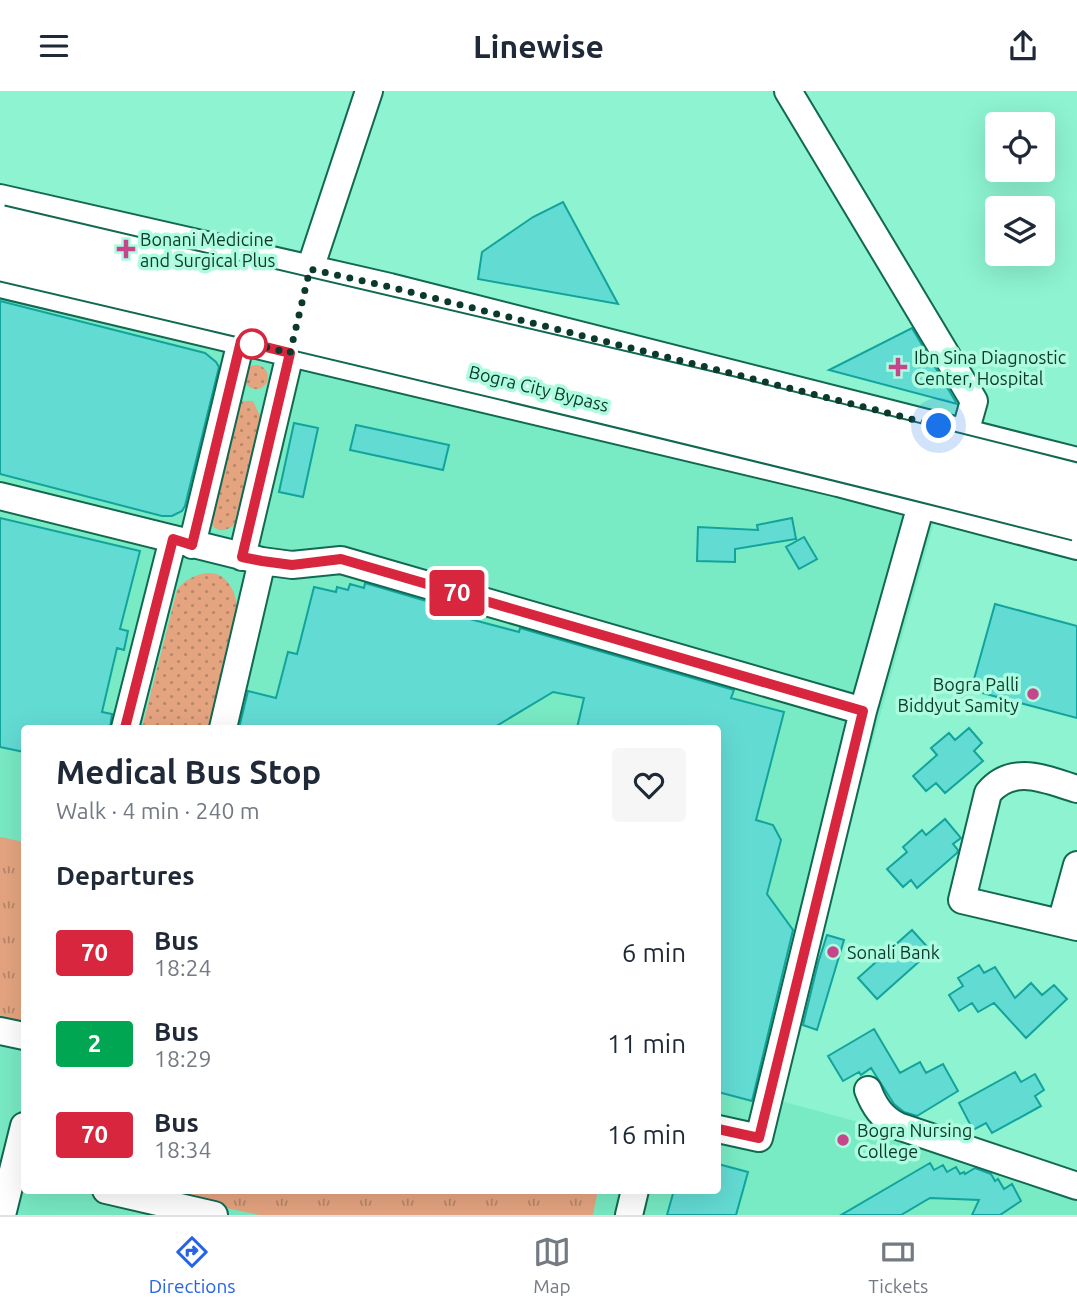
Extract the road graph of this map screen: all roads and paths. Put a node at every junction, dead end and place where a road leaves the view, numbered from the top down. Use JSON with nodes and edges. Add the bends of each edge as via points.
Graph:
{"nodes":[{"id":1,"x":369,"y":91,"type":"edge"},
{"id":2,"x":788,"y":91,"type":"edge"},
{"id":3,"x":0,"y":198,"type":"edge"},
{"id":4,"x":0,"y":225,"type":"edge"},
{"id":5,"x":0,"y":261,"type":"edge"},
{"id":6,"x":310,"y":269,"type":"junction"},
{"id":7,"x":0,"y":284,"type":"edge"},
{"id":8,"x":241,"y":341,"type":"junction"},
{"id":9,"x":290,"y":353,"type":"junction"},
{"id":10,"x":965,"y":433,"type":"junction"},
{"id":11,"x":1077,"y":461,"type":"edge"},
{"id":12,"x":1077,"y":483,"type":"edge"},
{"id":13,"x":0,"y":496,"type":"edge"},
{"id":14,"x":921,"y":505,"type":"junction"},
{"id":15,"x":1077,"y":521,"type":"edge"},
{"id":16,"x":183,"y":542,"type":"junction"},
{"id":17,"x":1077,"y":546,"type":"edge"},
{"id":18,"x":252,"y":559,"type":"junction"},
{"id":19,"x":863,"y":711,"type":"junction"},
{"id":20,"x":126,"y":725,"type":"edge"},
{"id":21,"x":224,"y":725,"type":"edge"},
{"id":22,"x":1077,"y":789,"type":"edge"},
{"id":23,"x":1077,"y":865,"type":"edge"},
{"id":24,"x":1069,"y":925,"type":"edge"},
{"id":25,"x":0,"y":1031,"type":"edge"},
{"id":26,"x":21,"y":1035,"type":"edge"},
{"id":27,"x":868,"y":1090,"type":"dead end"},
{"id":28,"x":721,"y":1130,"type":"edge"},
{"id":29,"x":21,"y":1152,"type":"edge"},
{"id":30,"x":19,"y":1170,"type":"edge"},
{"id":31,"x":1077,"y":1186,"type":"edge"},
{"id":32,"x":123,"y":1194,"type":"edge"},
{"id":33,"x":634,"y":1194,"type":"edge"},
{"id":34,"x":2,"y":1215,"type":"edge"},
{"id":35,"x":214,"y":1215,"type":"edge"},
{"id":36,"x":629,"y":1215,"type":"edge"}],
"edges":[{"from":1,"to":6,"type":"street"},
{"from":2,"to":10,"type":"street","via":[[974,401]]},
{"from":3,"to":6,"type":"street"},
{"from":4,"to":12,"type":"highway","name":"Bogra City Bypass","bridge":true,"via":[[730,396]]},
{"from":5,"to":15,"type":"highway","name":"Bogra City Bypass","bridge":true},
{"from":6,"to":9,"type":"street"},
{"from":6,"to":10,"type":"street"},
{"from":7,"to":8,"type":"street"},
{"from":8,"to":9,"type":"street"},
{"from":8,"to":16,"type":"street"},
{"from":9,"to":14,"type":"street"},
{"from":9,"to":18,"type":"street"},
{"from":10,"to":11,"type":"street"},
{"from":13,"to":16,"type":"street"},
{"from":14,"to":17,"type":"street"},
{"from":14,"to":19,"type":"street"},
{"from":16,"to":18,"type":"street"},
{"from":16,"to":20,"type":"street"},
{"from":18,"to":19,"type":"street","via":[[292,565],[341,559]]},
{"from":18,"to":21,"type":"street"},
{"from":19,"to":28,"type":"street","via":[[759,1138]]},
{"from":22,"to":24,"type":"street","via":[[1030,775],[993,786],[962,900]]},
{"from":23,"to":24,"type":"street"},
{"from":25,"to":26,"type":"street"},
{"from":27,"to":31,"type":"street","via":[[883,1116],[898,1126]]},
{"from":29,"to":30,"type":"street"},
{"from":30,"to":34,"type":"street"},
{"from":32,"to":35,"type":"street"},
{"from":33,"to":36,"type":"street"}]}
